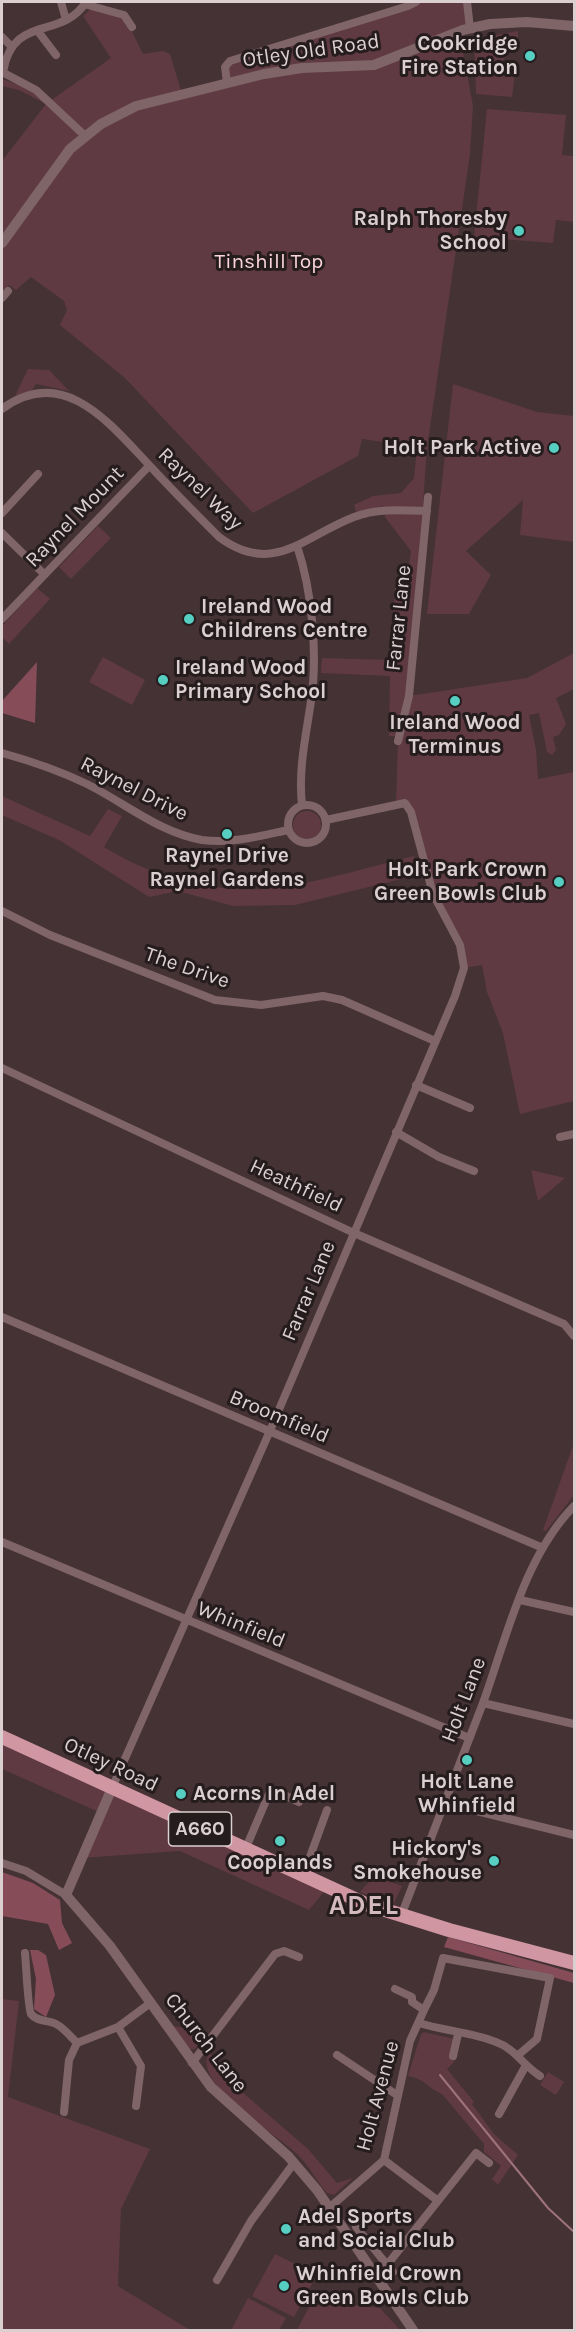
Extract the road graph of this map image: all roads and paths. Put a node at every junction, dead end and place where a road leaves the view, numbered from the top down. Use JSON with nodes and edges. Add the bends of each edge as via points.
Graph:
{"nodes":[{"id":1,"x":62,"y":2,"type":"edge"},
{"id":2,"x":416,"y":2,"type":"edge"},
{"id":3,"x":467,"y":2,"type":"edge"},
{"id":4,"x":85,"y":3,"type":"edge"},
{"id":5,"x":66,"y":20,"type":"junction"},
{"id":6,"x":574,"y":26,"type":"edge"},
{"id":7,"x":132,"y":27,"type":"dead end"},
{"id":8,"x":470,"y":28,"type":"junction"},
{"id":9,"x":37,"y":30,"type":"junction"},
{"id":10,"x":2,"y":37,"type":"edge"},
{"id":11,"x":11,"y":45,"type":"junction"},
{"id":12,"x":56,"y":55,"type":"dead end"},
{"id":13,"x":2,"y":72,"type":"edge"},
{"id":14,"x":227,"y":83,"type":"junction"},
{"id":15,"x":84,"y":135,"type":"junction"},
{"id":16,"x":2,"y":243,"type":"edge"},
{"id":17,"x":2,"y":409,"type":"edge"},
{"id":18,"x":149,"y":466,"type":"junction"},
{"id":19,"x":38,"y":474,"type":"dead end"},
{"id":20,"x":428,"y":497,"type":"dead end"},
{"id":21,"x":427,"y":511,"type":"junction"},
{"id":22,"x":2,"y":513,"type":"edge"},
{"id":23,"x":2,"y":533,"type":"edge"},
{"id":24,"x":297,"y":546,"type":"junction"},
{"id":25,"x":44,"y":574,"type":"junction"},
{"id":26,"x":2,"y":620,"type":"edge"},
{"id":27,"x":398,"y":741,"type":"dead end"},
{"id":28,"x":2,"y":753,"type":"edge"},
{"id":29,"x":302,"y":805,"type":"junction"},
{"id":30,"x":326,"y":820,"type":"junction"},
{"id":31,"x":288,"y":830,"type":"junction"},
{"id":32,"x":2,"y":911,"type":"edge"},
{"id":33,"x":435,"y":1041,"type":"junction"},
{"id":34,"x":2,"y":1068,"type":"edge"},
{"id":35,"x":416,"y":1085,"type":"junction"},
{"id":36,"x":470,"y":1108,"type":"dead end"},
{"id":37,"x":396,"y":1132,"type":"junction"},
{"id":38,"x":574,"y":1134,"type":"edge"},
{"id":39,"x":560,"y":1137,"type":"dead end"},
{"id":40,"x":474,"y":1171,"type":"dead end"},
{"id":41,"x":354,"y":1233,"type":"junction"},
{"id":42,"x":2,"y":1317,"type":"edge"},
{"id":43,"x":574,"y":1336,"type":"edge"},
{"id":44,"x":269,"y":1433,"type":"junction"},
{"id":45,"x":574,"y":1506,"type":"edge"},
{"id":46,"x":2,"y":1542,"type":"edge"},
{"id":47,"x":543,"y":1548,"type":"junction"},
{"id":48,"x":520,"y":1600,"type":"junction"},
{"id":49,"x":574,"y":1612,"type":"edge"},
{"id":50,"x":187,"y":1622,"type":"junction"},
{"id":51,"x":483,"y":1702,"type":"junction"},
{"id":52,"x":574,"y":1724,"type":"edge"},
{"id":53,"x":2,"y":1737,"type":"edge"},
{"id":54,"x":469,"y":1738,"type":"junction"},
{"id":55,"x":112,"y":1788,"type":"junction"},
{"id":56,"x":298,"y":1802,"type":"dead end"},
{"id":57,"x":444,"y":1803,"type":"junction"},
{"id":58,"x":327,"y":1810,"type":"dead end"},
{"id":59,"x":574,"y":1835,"type":"edge"},
{"id":60,"x":245,"y":1850,"type":"junction"},
{"id":61,"x":2,"y":1863,"type":"edge"},
{"id":62,"x":303,"y":1875,"type":"junction"},
{"id":63,"x":66,"y":1895,"type":"junction"},
{"id":64,"x":401,"y":1916,"type":"junction"},
{"id":65,"x":25,"y":1953,"type":"dead end"},
{"id":66,"x":299,"y":1957,"type":"dead end"},
{"id":67,"x":574,"y":1963,"type":"edge"},
{"id":68,"x":395,"y":1989,"type":"dead end"},
{"id":69,"x":149,"y":2004,"type":"junction"},
{"id":70,"x":424,"y":2010,"type":"junction"},
{"id":71,"x":419,"y":2024,"type":"junction"},
{"id":72,"x":118,"y":2027,"type":"junction"},
{"id":73,"x":458,"y":2034,"type":"junction"},
{"id":74,"x":77,"y":2043,"type":"junction"},
{"id":75,"x":337,"y":2055,"type":"dead end"},
{"id":76,"x":453,"y":2056,"type":"dead end"},
{"id":77,"x":517,"y":2056,"type":"junction"},
{"id":78,"x":192,"y":2063,"type":"junction"},
{"id":79,"x":525,"y":2067,"type":"junction"},
{"id":80,"x":540,"y":2076,"type":"dead end"},
{"id":81,"x":398,"y":2095,"type":"junction"},
{"id":82,"x":136,"y":2106,"type":"dead end"},
{"id":83,"x":64,"y":2112,"type":"dead end"},
{"id":84,"x":499,"y":2114,"type":"dead end"},
{"id":85,"x":384,"y":2160,"type":"junction"},
{"id":86,"x":294,"y":2163,"type":"junction"},
{"id":87,"x":489,"y":2163,"type":"dead end"},
{"id":88,"x":437,"y":2200,"type":"junction"},
{"id":89,"x":329,"y":2208,"type":"junction"},
{"id":90,"x":356,"y":2227,"type":"dead end"},
{"id":91,"x":216,"y":2280,"type":"dead end"},
{"id":92,"x":413,"y":2331,"type":"edge"}],
"edges":[{"from":1,"to":5,"type":"street"},
{"from":2,"to":14,"type":"street","name":"Otley Old Road","via":[[228,62],[224,71]]},
{"from":3,"to":8,"type":"street"},
{"from":4,"to":5,"type":"street"},
{"from":4,"to":7,"type":"street","via":[[124,15]]},
{"from":5,"to":9,"type":"street"},
{"from":6,"to":8,"type":"street","name":"Otley Old Road","via":[[527,22]]},
{"from":8,"to":14,"type":"street","name":"Otley Old Road","via":[[374,65],[302,68]]},
{"from":9,"to":11,"type":"street"},
{"from":9,"to":12,"type":"street"},
{"from":10,"to":11,"type":"street"},
{"from":11,"to":13,"type":"street"},
{"from":13,"to":15,"type":"street","via":[[36,90]]},
{"from":14,"to":15,"type":"street","name":"Otley Old Road","via":[[136,106]]},
{"from":15,"to":16,"type":"street","name":"Otley Old Road"},
{"from":17,"to":18,"type":"street","name":"Raynel Way","via":[[23,396],[69,397],[94,409]]},
{"from":18,"to":24,"type":"street","name":"Raynel Way","via":[[230,545],[259,555]]},
{"from":18,"to":25,"type":"street","name":"Raynel Mount"},
{"from":19,"to":22,"type":"street"},
{"from":20,"to":21,"type":"street","name":"Farrar Lane"},
{"from":21,"to":24,"type":"street","name":"Raynel Way","via":[[365,513]]},
{"from":21,"to":27,"type":"street","name":"Farrar Lane","via":[[409,696]]},
{"from":23,"to":25,"type":"street"},
{"from":24,"to":29,"type":"street","via":[[306,581],[313,670],[300,770]]},
{"from":25,"to":26,"type":"street","name":"Raynel Mount"},
{"from":28,"to":31,"type":"street","name":"Raynel Drive","via":[[88,784],[186,836],[218,841]]},
{"from":29,"to":30,"type":"street","via":[[320,810]]},
{"from":29,"to":31,"type":"street","via":[[289,818]]},
{"from":30,"to":31,"type":"street","via":[[324,833],[309,844],[296,841]]},
{"from":30,"to":33,"type":"street","name":"Farrar Lane","via":[[405,803],[414,821],[433,894],[460,945],[464,968]]},
{"from":32,"to":33,"type":"street","name":"The Drive","via":[[50,935],[215,1000],[261,1005],[332,998]]},
{"from":33,"to":35,"type":"street","name":"Farrar Lane"},
{"from":34,"to":41,"type":"street","name":"Heathfield"},
{"from":35,"to":36,"type":"street"},
{"from":35,"to":37,"type":"street","name":"Farrar Lane"},
{"from":37,"to":40,"type":"street","via":[[439,1157]]},
{"from":37,"to":41,"type":"street","name":"Farrar Lane"},
{"from":38,"to":39,"type":"street"},
{"from":41,"to":43,"type":"street","name":"Heathfield","via":[[564,1324]]},
{"from":41,"to":44,"type":"street","name":"Farrar Lane"},
{"from":42,"to":44,"type":"street","name":"Broomfield"},
{"from":44,"to":47,"type":"street","name":"Broomfield"},
{"from":44,"to":50,"type":"street","name":"Farrar Lane"},
{"from":45,"to":47,"type":"street","name":"Holt Lane"},
{"from":46,"to":50,"type":"street","name":"Whinfield"},
{"from":47,"to":48,"type":"street","name":"Holt Lane"},
{"from":48,"to":49,"type":"street"},
{"from":48,"to":51,"type":"street","name":"Holt Lane"},
{"from":50,"to":54,"type":"street","name":"Whinfield"},
{"from":50,"to":55,"type":"street","name":"Farrar Lane"},
{"from":51,"to":52,"type":"street"},
{"from":51,"to":54,"type":"street","name":"Holt Lane"},
{"from":53,"to":55,"type":"highway","name":"Otley Road","number":"A660"},
{"from":54,"to":57,"type":"street","name":"Holt Lane"},
{"from":55,"to":60,"type":"highway","name":"Otley Road","number":"A660"},
{"from":55,"to":63,"type":"street"},
{"from":56,"to":60,"type":"street","via":[[271,1789]]},
{"from":57,"to":59,"type":"street"},
{"from":57,"to":64,"type":"street","name":"Holt Lane"},
{"from":58,"to":62,"type":"street"},
{"from":60,"to":62,"type":"highway","name":"Otley Road","number":"A660"},
{"from":61,"to":63,"type":"street","via":[[26,1871]]},
{"from":62,"to":64,"type":"highway","name":"Otley Road","number":"A660"},
{"from":63,"to":69,"type":"street","name":"Church Lane","via":[[110,1946]]},
{"from":64,"to":67,"type":"highway","name":"Otley Road","number":"A660"},
{"from":65,"to":74,"type":"street","via":[[31,2014],[56,2024]]},
{"from":66,"to":78,"type":"street","via":[[284,1950],[275,1954]]},
{"from":68,"to":70,"type":"street","via":[[412,1997],[412,2002]]},
{"from":69,"to":72,"type":"street"},
{"from":69,"to":78,"type":"street","name":"Church Lane"},
{"from":70,"to":71,"type":"street","name":"Holt Avenue"},
{"from":70,"to":77,"type":"street","name":"Holt Avenue","via":[[442,1958],[550,1978],[537,2039]]},
{"from":71,"to":73,"type":"street"},
{"from":71,"to":81,"type":"street","name":"Holt Avenue","via":[[410,2041]]},
{"from":72,"to":74,"type":"street"},
{"from":72,"to":82,"type":"street","via":[[141,2066]]},
{"from":73,"to":76,"type":"street"},
{"from":73,"to":77,"type":"street","via":[[497,2042]]},
{"from":74,"to":83,"type":"street","via":[[69,2060]]},
{"from":75,"to":81,"type":"street"},
{"from":77,"to":79,"type":"street"},
{"from":78,"to":86,"type":"street","name":"Church Lane","via":[[234,2110]]},
{"from":79,"to":80,"type":"street"},
{"from":79,"to":84,"type":"street"},
{"from":81,"to":85,"type":"street","name":"Holt Avenue"},
{"from":85,"to":88,"type":"street"},
{"from":85,"to":89,"type":"street","name":"Holt Avenue"},
{"from":86,"to":89,"type":"street","name":"Church Lane"},
{"from":86,"to":91,"type":"street","via":[[251,2221]]},
{"from":87,"to":88,"type":"street","via":[[476,2153]]},
{"from":88,"to":90,"type":"street","via":[[390,2268]]},
{"from":89,"to":92,"type":"street","name":"Church Lane"}]}
